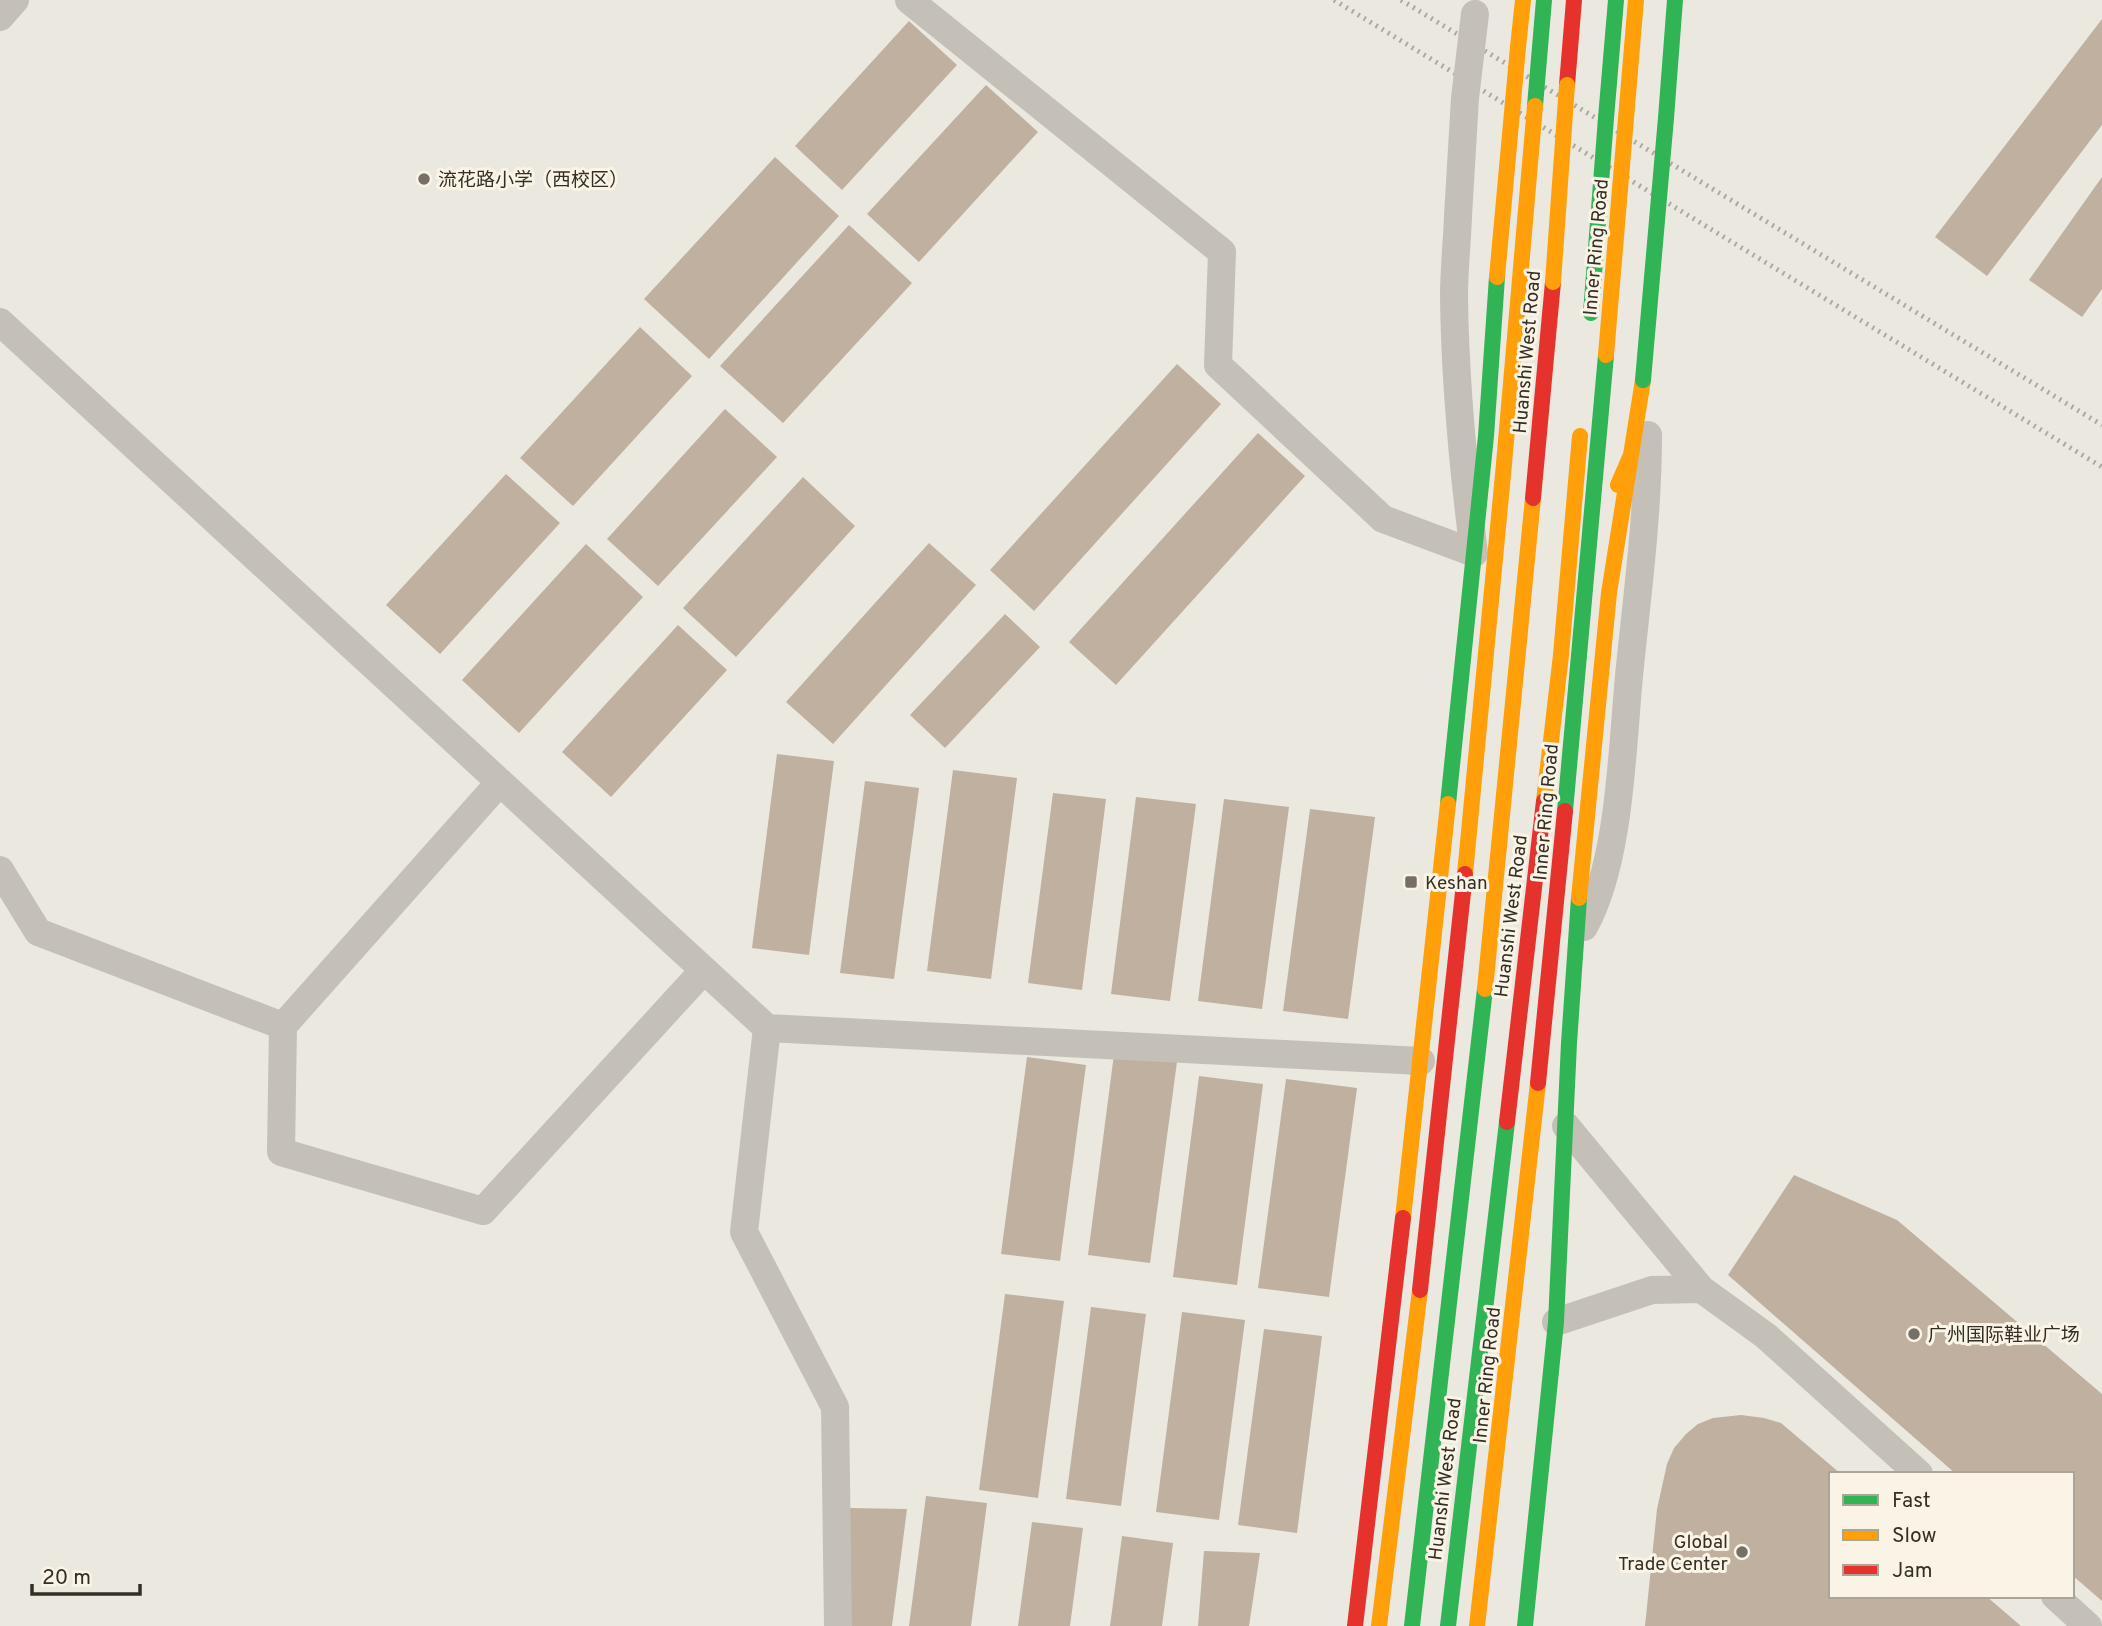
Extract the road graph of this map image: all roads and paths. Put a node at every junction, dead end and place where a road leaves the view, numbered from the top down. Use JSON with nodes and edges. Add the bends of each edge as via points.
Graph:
{"nodes":[{"id":1,"x":15,"y":0,"type":"edge"},
{"id":2,"x":909,"y":0,"type":"edge"},
{"id":3,"x":1523,"y":0,"type":"edge"},
{"id":4,"x":1544,"y":0,"type":"edge"},
{"id":5,"x":1574,"y":0,"type":"edge"},
{"id":6,"x":1616,"y":0,"type":"edge"},
{"id":7,"x":1636,"y":0,"type":"edge"},
{"id":8,"x":1675,"y":0,"type":"edge"},
{"id":9,"x":1477,"y":5,"type":"edge"},
{"id":10,"x":0,"y":17,"type":"edge"},
{"id":11,"x":1516,"y":81,"type":"junction"},
{"id":12,"x":1567,"y":85,"type":"junction"},
{"id":13,"x":1533,"y":177,"type":"junction"},
{"id":14,"x":1497,"y":277,"type":"junction"},
{"id":15,"x":1553,"y":282,"type":"junction"},
{"id":16,"x":0,"y":322,"type":"edge"},
{"id":17,"x":1590,"y":323,"type":"dead end"},
{"id":18,"x":1643,"y":380,"type":"junction"},
{"id":19,"x":1582,"y":418,"type":"dead end"},
{"id":20,"x":1631,"y":455,"type":"junction"},
{"id":21,"x":1474,"y":552,"type":"junction"},
{"id":22,"x":1564,"y":610,"type":"junction"},
{"id":23,"x":500,"y":782,"type":"junction"},
{"id":24,"x":0,"y":870,"type":"edge"},
{"id":25,"x":1560,"y":883,"type":"junction"},
{"id":26,"x":1527,"y":942,"type":"junction"},
{"id":27,"x":1576,"y":943,"type":"junction"},
{"id":28,"x":704,"y":970,"type":"junction"},
{"id":29,"x":283,"y":1026,"type":"junction"},
{"id":30,"x":767,"y":1028,"type":"junction"},
{"id":31,"x":1421,"y":1061,"type":"junction"},
{"id":32,"x":1566,"y":1126,"type":"junction"},
{"id":33,"x":1701,"y":1289,"type":"junction"},
{"id":34,"x":1556,"y":1322,"type":"junction"},
{"id":35,"x":1482,"y":1345,"type":"junction"},
{"id":36,"x":1553,"y":1356,"type":"junction"},
{"id":37,"x":1521,"y":1378,"type":"dead end"},
{"id":38,"x":1917,"y":1472,"type":"edge"},
{"id":39,"x":1389,"y":1546,"type":"junction"},
{"id":40,"x":2057,"y":1598,"type":"edge"},
{"id":41,"x":1448,"y":1625,"type":"edge"},
{"id":42,"x":838,"y":1626,"type":"edge"},
{"id":43,"x":1355,"y":1626,"type":"edge"},
{"id":44,"x":1367,"y":1626,"type":"edge"},
{"id":45,"x":1379,"y":1626,"type":"edge"},
{"id":46,"x":1412,"y":1626,"type":"edge"},
{"id":47,"x":1477,"y":1626,"type":"edge"},
{"id":48,"x":1525,"y":1626,"type":"edge"},
{"id":49,"x":2088,"y":1626,"type":"edge"}],
"edges":[{"from":1,"to":10,"type":"street"},
{"from":2,"to":21,"type":"street","via":[[1222,252],[1219,365],[1383,519]]},
{"from":3,"to":11,"type":"main road","bridge":true},
{"from":4,"to":39,"type":"main road","bridge":true,"via":[[1472,821]]},
{"from":5,"to":12,"type":"main road","name":"Huanshi West Road"},
{"from":6,"to":17,"type":"main road","bridge":true},
{"from":7,"to":25,"type":"main road","name":"Inner Ring Road","bridge":true},
{"from":8,"to":18,"type":"main road","bridge":true},
{"from":9,"to":21,"type":"street","bridge":true,"via":[[1465,98],[1454,294],[1461,444]]},
{"from":11,"to":13,"type":"main road","bridge":true},
{"from":11,"to":14,"type":"main road","bridge":true},
{"from":12,"to":13,"type":"main road","bridge":true},
{"from":12,"to":15,"type":"main road","name":"Huanshi West Road","bridge":true},
{"from":13,"to":14,"type":"main road","bridge":true},
{"from":13,"to":15,"type":"main road","bridge":true},
{"from":14,"to":21,"type":"main road"},
{"from":15,"to":46,"type":"main road","name":"Huanshi West Road","via":[[1495,905]]},
{"from":16,"to":23,"type":"street"},
{"from":18,"to":20,"type":"main road"},
{"from":18,"to":27,"type":"street","via":[[1647,489],[1614,821],[1598,896]]},
{"from":19,"to":22,"type":"main road","name":"Huanshi West Road"},
{"from":20,"to":22,"type":"main road"},
{"from":20,"to":27,"type":"main road","via":[[1607,606]]},
{"from":21,"to":31,"type":"main road"},
{"from":22,"to":26,"type":"main road","name":"Huanshi West Road"},
{"from":23,"to":28,"type":"street"},
{"from":23,"to":29,"type":"street"},
{"from":24,"to":29,"type":"street","via":[[38,932]]},
{"from":25,"to":37,"type":"main road","bridge":true},
{"from":25,"to":47,"type":"main road","name":"Inner Ring Road","bridge":true},
{"from":26,"to":27,"type":"street"},
{"from":26,"to":35,"type":"main road","name":"Huanshi West Road"},
{"from":27,"to":32,"type":"main road"},
{"from":28,"to":29,"type":"street","via":[[483,1211],[281,1152]]},
{"from":28,"to":30,"type":"street"},
{"from":30,"to":31,"type":"street"},
{"from":30,"to":42,"type":"street","via":[[744,1232],[835,1406]]},
{"from":31,"to":43,"type":"main road"},
{"from":32,"to":33,"type":"street"},
{"from":32,"to":34,"type":"main road"},
{"from":33,"to":34,"type":"street","via":[[1652,1290]]},
{"from":33,"to":38,"type":"street","via":[[1766,1336]]},
{"from":34,"to":36,"type":"main road"},
{"from":35,"to":36,"type":"street"},
{"from":35,"to":41,"type":"main road","name":"Huanshi West Road"},
{"from":36,"to":48,"type":"main road"},
{"from":39,"to":44,"type":"main road"},
{"from":39,"to":45,"type":"main road"},
{"from":40,"to":49,"type":"street"}]}
